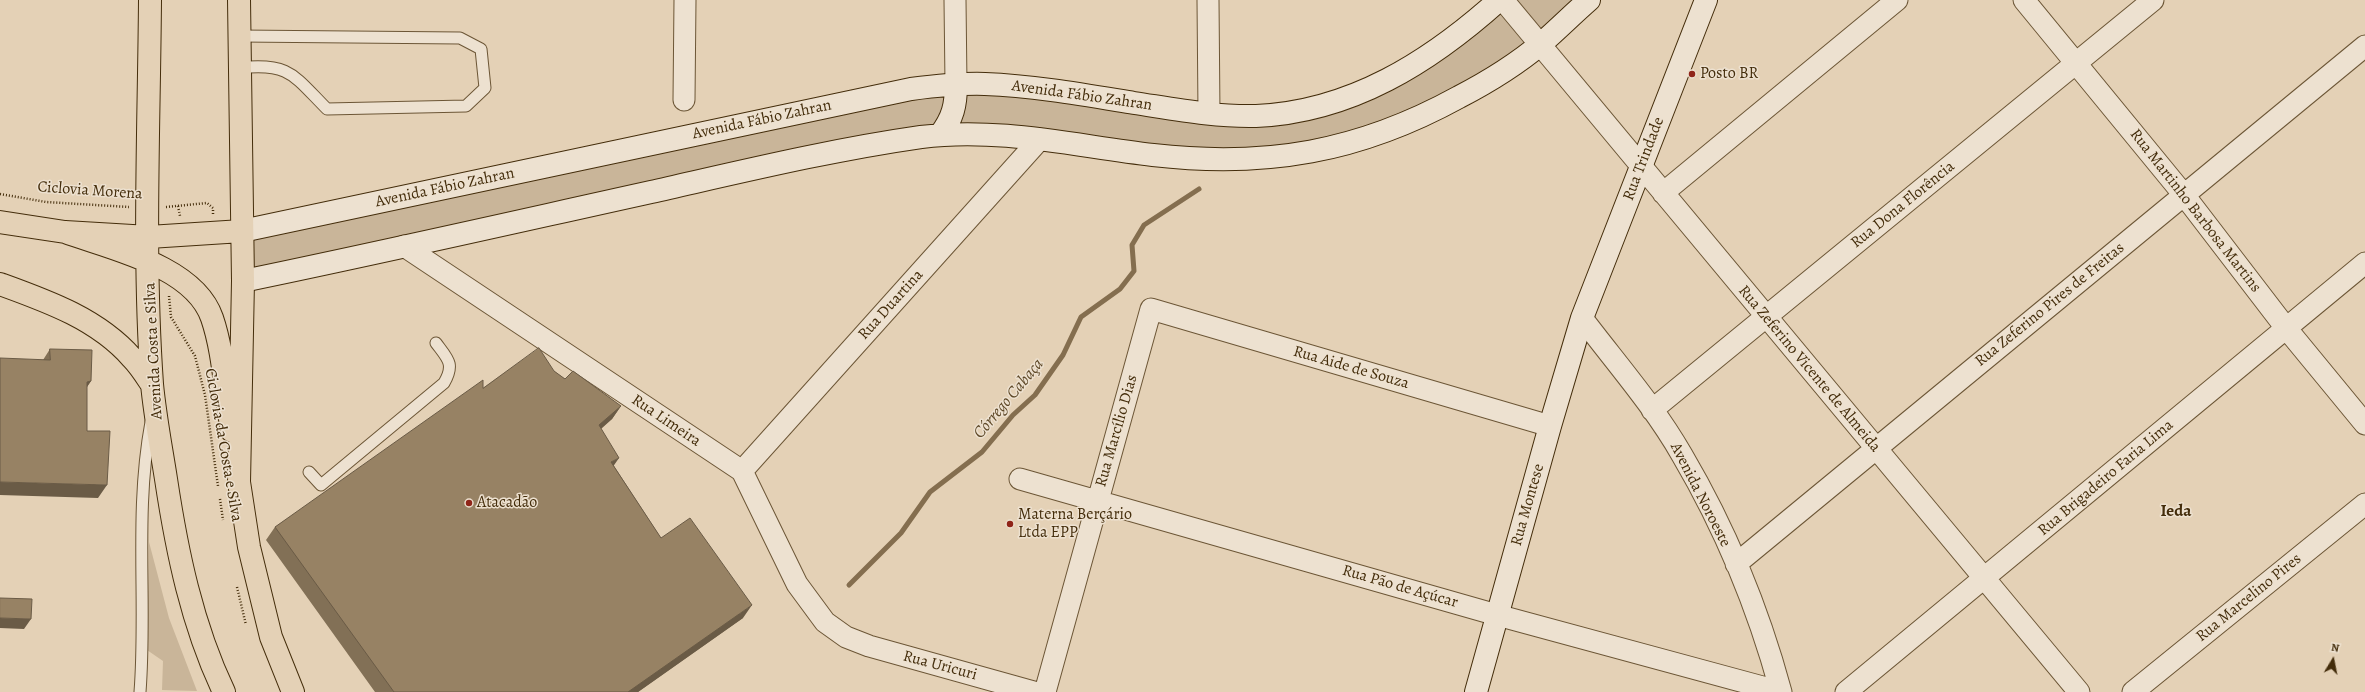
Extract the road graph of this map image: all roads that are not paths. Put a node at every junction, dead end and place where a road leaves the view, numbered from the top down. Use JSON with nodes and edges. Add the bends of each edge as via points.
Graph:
{"nodes":[{"id":1,"x":150,"y":0,"type":"edge"},
{"id":2,"x":239,"y":0,"type":"edge"},
{"id":3,"x":685,"y":0,"type":"edge"},
{"id":4,"x":955,"y":0,"type":"edge"},
{"id":5,"x":1208,"y":0,"type":"edge"},
{"id":6,"x":1499,"y":0,"type":"edge"},
{"id":7,"x":1503,"y":0,"type":"edge"},
{"id":8,"x":1589,"y":0,"type":"edge"},
{"id":9,"x":1706,"y":0,"type":"edge"},
{"id":10,"x":1897,"y":0,"type":"edge"},
{"id":11,"x":2024,"y":0,"type":"edge"},
{"id":12,"x":2153,"y":0,"type":"edge"},
{"id":13,"x":240,"y":36,"type":"junction"},
{"id":14,"x":1540,"y":45,"type":"junction"},
{"id":15,"x":2365,"y":46,"type":"edge"},
{"id":16,"x":2076,"y":63,"type":"junction"},
{"id":17,"x":239,"y":68,"type":"junction"},
{"id":18,"x":956,"y":84,"type":"junction"},
{"id":19,"x":684,"y":100,"type":"dead end"},
{"id":20,"x":1209,"y":113,"type":"junction"},
{"id":21,"x":940,"y":135,"type":"junction"},
{"id":22,"x":1040,"y":138,"type":"junction"},
{"id":23,"x":1641,"y":167,"type":"junction"},
{"id":24,"x":1663,"y":193,"type":"junction"},
{"id":25,"x":2184,"y":194,"type":"junction"},
{"id":26,"x":0,"y":222,"type":"edge"},
{"id":27,"x":242,"y":231,"type":"junction"},
{"id":28,"x":65,"y":232,"type":"junction"},
{"id":29,"x":149,"y":237,"type":"junction"},
{"id":30,"x":404,"y":246,"type":"junction"},
{"id":31,"x":149,"y":262,"type":"junction"},
{"id":32,"x":2365,"y":263,"type":"edge"},
{"id":33,"x":243,"y":282,"type":"junction"},
{"id":34,"x":0,"y":284,"type":"edge"},
{"id":35,"x":0,"y":288,"type":"edge"},
{"id":36,"x":29,"y":294,"type":"junction"},
{"id":37,"x":1151,"y":309,"type":"joint"},
{"id":38,"x":1766,"y":317,"type":"junction"},
{"id":39,"x":1582,"y":318,"type":"junction"},
{"id":40,"x":2286,"y":328,"type":"junction"},
{"id":41,"x":436,"y":343,"type":"dead end"},
{"id":42,"x":154,"y":393,"type":"junction"},
{"id":43,"x":1652,"y":410,"type":"junction"},
{"id":44,"x":2365,"y":424,"type":"edge"},
{"id":45,"x":1550,"y":426,"type":"junction"},
{"id":46,"x":1875,"y":449,"type":"junction"},
{"id":47,"x":238,"y":468,"type":"junction"},
{"id":48,"x":309,"y":472,"type":"dead end"},
{"id":49,"x":742,"y":472,"type":"junction"},
{"id":50,"x":1020,"y":479,"type":"dead end"},
{"id":51,"x":1098,"y":502,"type":"junction"},
{"id":52,"x":2365,"y":504,"type":"edge"},
{"id":53,"x":1736,"y":564,"type":"junction"},
{"id":54,"x":1984,"y":578,"type":"junction"},
{"id":55,"x":1497,"y":615,"type":"junction"},
{"id":56,"x":224,"y":690,"type":"edge"},
{"id":57,"x":291,"y":690,"type":"edge"},
{"id":58,"x":140,"y":692,"type":"edge"},
{"id":59,"x":1034,"y":692,"type":"edge"},
{"id":60,"x":1045,"y":692,"type":"edge"},
{"id":61,"x":1476,"y":692,"type":"edge"},
{"id":62,"x":1781,"y":692,"type":"edge"},
{"id":63,"x":1846,"y":692,"type":"edge"},
{"id":64,"x":2079,"y":692,"type":"edge"},
{"id":65,"x":2133,"y":692,"type":"edge"}],
"edges":[{"from":1,"to":29,"type":"main road","name":"Avenida Costa e Silva"},
{"from":2,"to":13,"type":"main road"},
{"from":3,"to":19,"type":"street"},
{"from":4,"to":18,"type":"street"},
{"from":5,"to":20,"type":"street"},
{"from":6,"to":20,"type":"main road","name":"Avenida Fábio Zahran","via":[[1414,67],[1355,96],[1289,113],[1254,116]]},
{"from":7,"to":14,"type":"street","name":"Rua Zeferino Vicente de Almeida"},
{"from":8,"to":14,"type":"main road"},
{"from":9,"to":23,"type":"main road","name":"Rua Trindade"},
{"from":10,"to":24,"type":"street"},
{"from":11,"to":16,"type":"street","name":"Rua Martinho Barbosa Martins"},
{"from":12,"to":16,"type":"street","name":"Rua Dona Florência"},
{"from":13,"to":17,"type":"main road"},
{"from":13,"to":17,"type":"lane","via":[[460,38],[481,49],[485,88],[466,106],[327,109],[291,72],[264,65]]},
{"from":14,"to":22,"type":"main road","via":[[1481,85],[1398,128],[1350,144],[1310,153],[1232,161],[1154,155]]},
{"from":14,"to":23,"type":"street","name":"Rua Zeferino Vicente de Almeida"},
{"from":15,"to":25,"type":"street","name":"Rua Zeferino Pires de Freitas"},
{"from":16,"to":25,"type":"street","name":"Rua Martinho Barbosa Martins"},
{"from":16,"to":38,"type":"street","name":"Rua Dona Florência"},
{"from":17,"to":27,"type":"main road"},
{"from":18,"to":20,"type":"main road","name":"Avenida Fábio Zahran","via":[[985,84],[1055,91]]},
{"from":18,"to":21,"type":"main road","via":[[951,121]]},
{"from":18,"to":27,"type":"main road","name":"Avenida Fábio Zahran","via":[[910,89],[775,116]]},
{"from":21,"to":22,"type":"main road","via":[[1012,135]]},
{"from":21,"to":30,"type":"main road","via":[[806,157]]},
{"from":22,"to":49,"type":"street","name":"Rua Duartina"},
{"from":23,"to":24,"type":"street","name":"Rua Zeferino Vicente de Almeida"},
{"from":23,"to":39,"type":"main road","name":"Rua Trindade"},
{"from":24,"to":38,"type":"street","name":"Rua Zeferino Vicente de Almeida"},
{"from":25,"to":40,"type":"street","name":"Rua Martinho Barbosa Martins"},
{"from":25,"to":46,"type":"street","name":"Rua Zeferino Pires de Freitas"},
{"from":26,"to":28,"type":"main road","name":"Avenida Fábio Zahran"},
{"from":27,"to":29,"type":"main road","name":"Avenida Fábio Zahran"},
{"from":27,"to":33,"type":"main road"},
{"from":28,"to":29,"type":"main road","name":"Avenida Fábio Zahran"},
{"from":28,"to":31,"type":"main road"},
{"from":29,"to":31,"type":"main road","name":"Avenida Costa e Silva"},
{"from":30,"to":33,"type":"main road"},
{"from":30,"to":49,"type":"street","name":"Rua Limeira"},
{"from":31,"to":42,"type":"main road","name":"Avenida Costa e Silva"},
{"from":31,"to":47,"type":"main road","via":[[179,276],[196,292],[211,316]]},
{"from":32,"to":40,"type":"street","name":"Rua Brigadeiro Faria Lima"},
{"from":33,"to":47,"type":"main road","via":[[242,400]]},
{"from":34,"to":36,"type":"main road"},
{"from":35,"to":36,"type":"main road"},
{"from":36,"to":42,"type":"main road","via":[[75,314],[109,336],[132,358]]},
{"from":37,"to":45,"type":"street","name":"Rua Aide de Souza"},
{"from":37,"to":51,"type":"street","name":"Rua Marcílio Dias"},
{"from":38,"to":43,"type":"street","name":"Rua Dona Florência"},
{"from":38,"to":46,"type":"street","name":"Rua Zeferino Vicente de Almeida"},
{"from":39,"to":43,"type":"street","name":"Avenida Noroeste"},
{"from":39,"to":45,"type":"main road","name":"Rua Montese"},
{"from":40,"to":44,"type":"street","name":"Rua Martinho Barbosa Martins"},
{"from":40,"to":54,"type":"street","name":"Rua Brigadeiro Faria Lima"},
{"from":41,"to":48,"type":"lane","via":[[449,361],[451,372],[444,383],[321,485]]},
{"from":42,"to":56,"type":"main road","name":"Avenida Costa e Silva","via":[[175,538],[190,596]]},
{"from":42,"to":58,"type":"lane","via":[[143,462]]},
{"from":43,"to":53,"type":"street","name":"Avenida Noroeste","via":[[1682,454]]},
{"from":45,"to":55,"type":"main road","name":"Rua Montese"},
{"from":46,"to":53,"type":"street","name":"Rua Zeferino Pires de Freitas"},
{"from":46,"to":54,"type":"street","name":"Rua Zeferino Vicente de Almeida"},
{"from":47,"to":57,"type":"main road","via":[[249,547],[271,637]]},
{"from":49,"to":59,"type":"street","name":"Rua Uricuri","via":[[797,584],[825,622],[846,637],[869,646]]},
{"from":50,"to":51,"type":"street","name":"Rua Pão de Açúcar"},
{"from":51,"to":55,"type":"street","name":"Rua Pão de Açúcar"},
{"from":51,"to":60,"type":"street","name":"Rua Marcílio Dias"},
{"from":52,"to":65,"type":"street","name":"Rua Marcelino Pires"},
{"from":53,"to":62,"type":"street","name":"Avenida Noroeste","via":[[1772,660]]},
{"from":54,"to":63,"type":"street","name":"Rua Brigadeiro Faria Lima"},
{"from":54,"to":64,"type":"street","name":"Rua Zeferino Vicente de Almeida"},
{"from":55,"to":61,"type":"main road","name":"Rua Montese"},
{"from":55,"to":62,"type":"street","name":"Rua Pão de Açúcar"}]}
